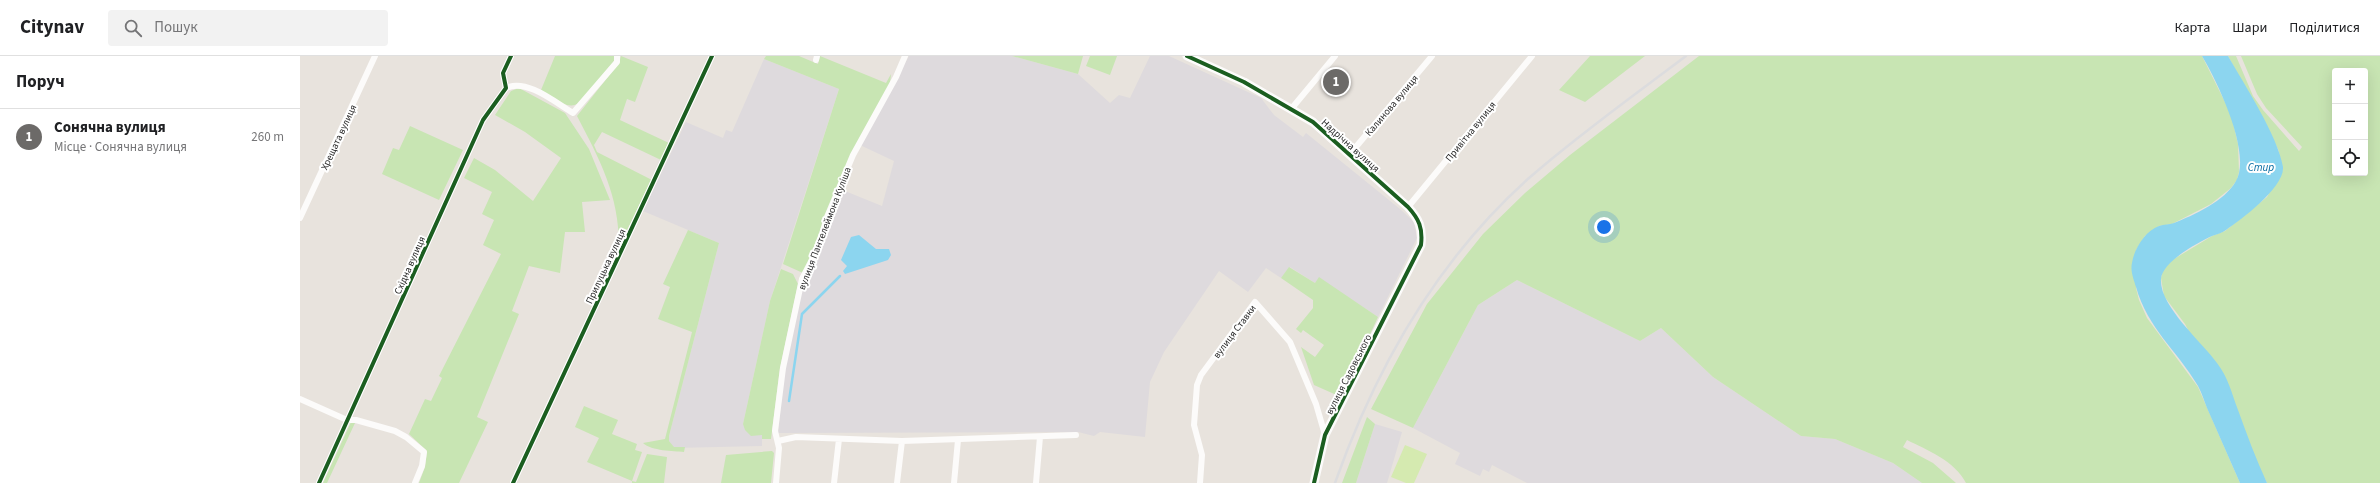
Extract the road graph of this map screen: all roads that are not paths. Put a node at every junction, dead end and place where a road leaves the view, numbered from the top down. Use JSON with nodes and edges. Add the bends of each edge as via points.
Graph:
{"nodes":[{"id":1,"x":375,"y":56,"type":"edge"},
{"id":2,"x":511,"y":56,"type":"edge"},
{"id":3,"x":712,"y":56,"type":"edge"},
{"id":4,"x":905,"y":56,"type":"edge"},
{"id":5,"x":1188,"y":56,"type":"edge"},
{"id":6,"x":1335,"y":56,"type":"edge"},
{"id":7,"x":1432,"y":56,"type":"edge"},
{"id":8,"x":1532,"y":56,"type":"edge"},
{"id":9,"x":617,"y":59,"type":"edge"},
{"id":10,"x":506,"y":88,"type":"junction"},
{"id":11,"x":1292,"y":108,"type":"junction"},
{"id":12,"x":1350,"y":154,"type":"junction"},
{"id":13,"x":1408,"y":207,"type":"junction"},
{"id":14,"x":300,"y":218,"type":"edge"},
{"id":15,"x":1423,"y":232,"type":"joint"},
{"id":16,"x":300,"y":399,"type":"edge"},
{"id":17,"x":347,"y":420,"type":"junction"},
{"id":18,"x":1076,"y":435,"type":"dead end"},
{"id":19,"x":1325,"y":435,"type":"junction"},
{"id":20,"x":1040,"y":437,"type":"junction"},
{"id":21,"x":839,"y":439,"type":"junction"},
{"id":22,"x":958,"y":440,"type":"junction"},
{"id":23,"x":778,"y":441,"type":"junction"},
{"id":24,"x":902,"y":441,"type":"junction"},
{"id":25,"x":319,"y":483,"type":"edge"},
{"id":26,"x":415,"y":483,"type":"edge"},
{"id":27,"x":513,"y":483,"type":"edge"},
{"id":28,"x":776,"y":483,"type":"edge"},
{"id":29,"x":834,"y":483,"type":"edge"},
{"id":30,"x":897,"y":483,"type":"edge"},
{"id":31,"x":954,"y":483,"type":"edge"},
{"id":32,"x":1036,"y":483,"type":"edge"},
{"id":33,"x":1200,"y":483,"type":"edge"},
{"id":34,"x":1314,"y":483,"type":"edge"}],
"edges":[{"from":1,"to":14,"type":"street","name":"Хрещата вулиця"},
{"from":2,"to":10,"type":"street","via":[[503,73]]},
{"from":3,"to":27,"type":"street","name":"Прилуцька вулиця"},
{"from":4,"to":23,"type":"street","name":"вулиця Пантелеймона Куліша","via":[[853,155],[827,217],[818,248],[802,279],[783,368],[775,430]]},
{"from":5,"to":11,"type":"street","name":"Надрічна вулиця"},
{"from":6,"to":11,"type":"street"},
{"from":7,"to":12,"type":"street","name":"Калинова вулиця"},
{"from":8,"to":13,"type":"street","name":"Привітна вулиця"},
{"from":9,"to":10,"type":"street","via":[[573,113],[526,87],[513,85]]},
{"from":10,"to":17,"type":"street","name":"Східна вулиця","via":[[484,120]]},
{"from":11,"to":12,"type":"street","name":"Надрічна вулиця","via":[[1313,122]]},
{"from":12,"to":13,"type":"street","name":"Надрічна вулиця"},
{"from":13,"to":15,"type":"street","name":"Надрічна вулиця","via":[[1418,218]]},
{"from":15,"to":19,"type":"street","name":"вулиця Садовського","via":[[1422,245]]},
{"from":16,"to":17,"type":"street"},
{"from":17,"to":25,"type":"street","name":"Східна вулиця"},
{"from":17,"to":26,"type":"street","via":[[356,420],[394,431],[420,447],[424,452],[424,458]]},
{"from":18,"to":20,"type":"street"},
{"from":19,"to":33,"type":"street","name":"вулиця Ставки","via":[[1316,404],[1290,342],[1255,302],[1196,384],[1194,425],[1202,455]]},
{"from":19,"to":34,"type":"street","name":"вулиця Садовського"},
{"from":20,"to":22,"type":"street"},
{"from":20,"to":32,"type":"street"},
{"from":21,"to":23,"type":"street","via":[[796,437]]},
{"from":21,"to":24,"type":"street"},
{"from":21,"to":29,"type":"street"},
{"from":22,"to":24,"type":"street"},
{"from":22,"to":31,"type":"street"},
{"from":23,"to":28,"type":"street","name":"вулиця Пантелеймона Куліша"},
{"from":24,"to":30,"type":"street"}]}
